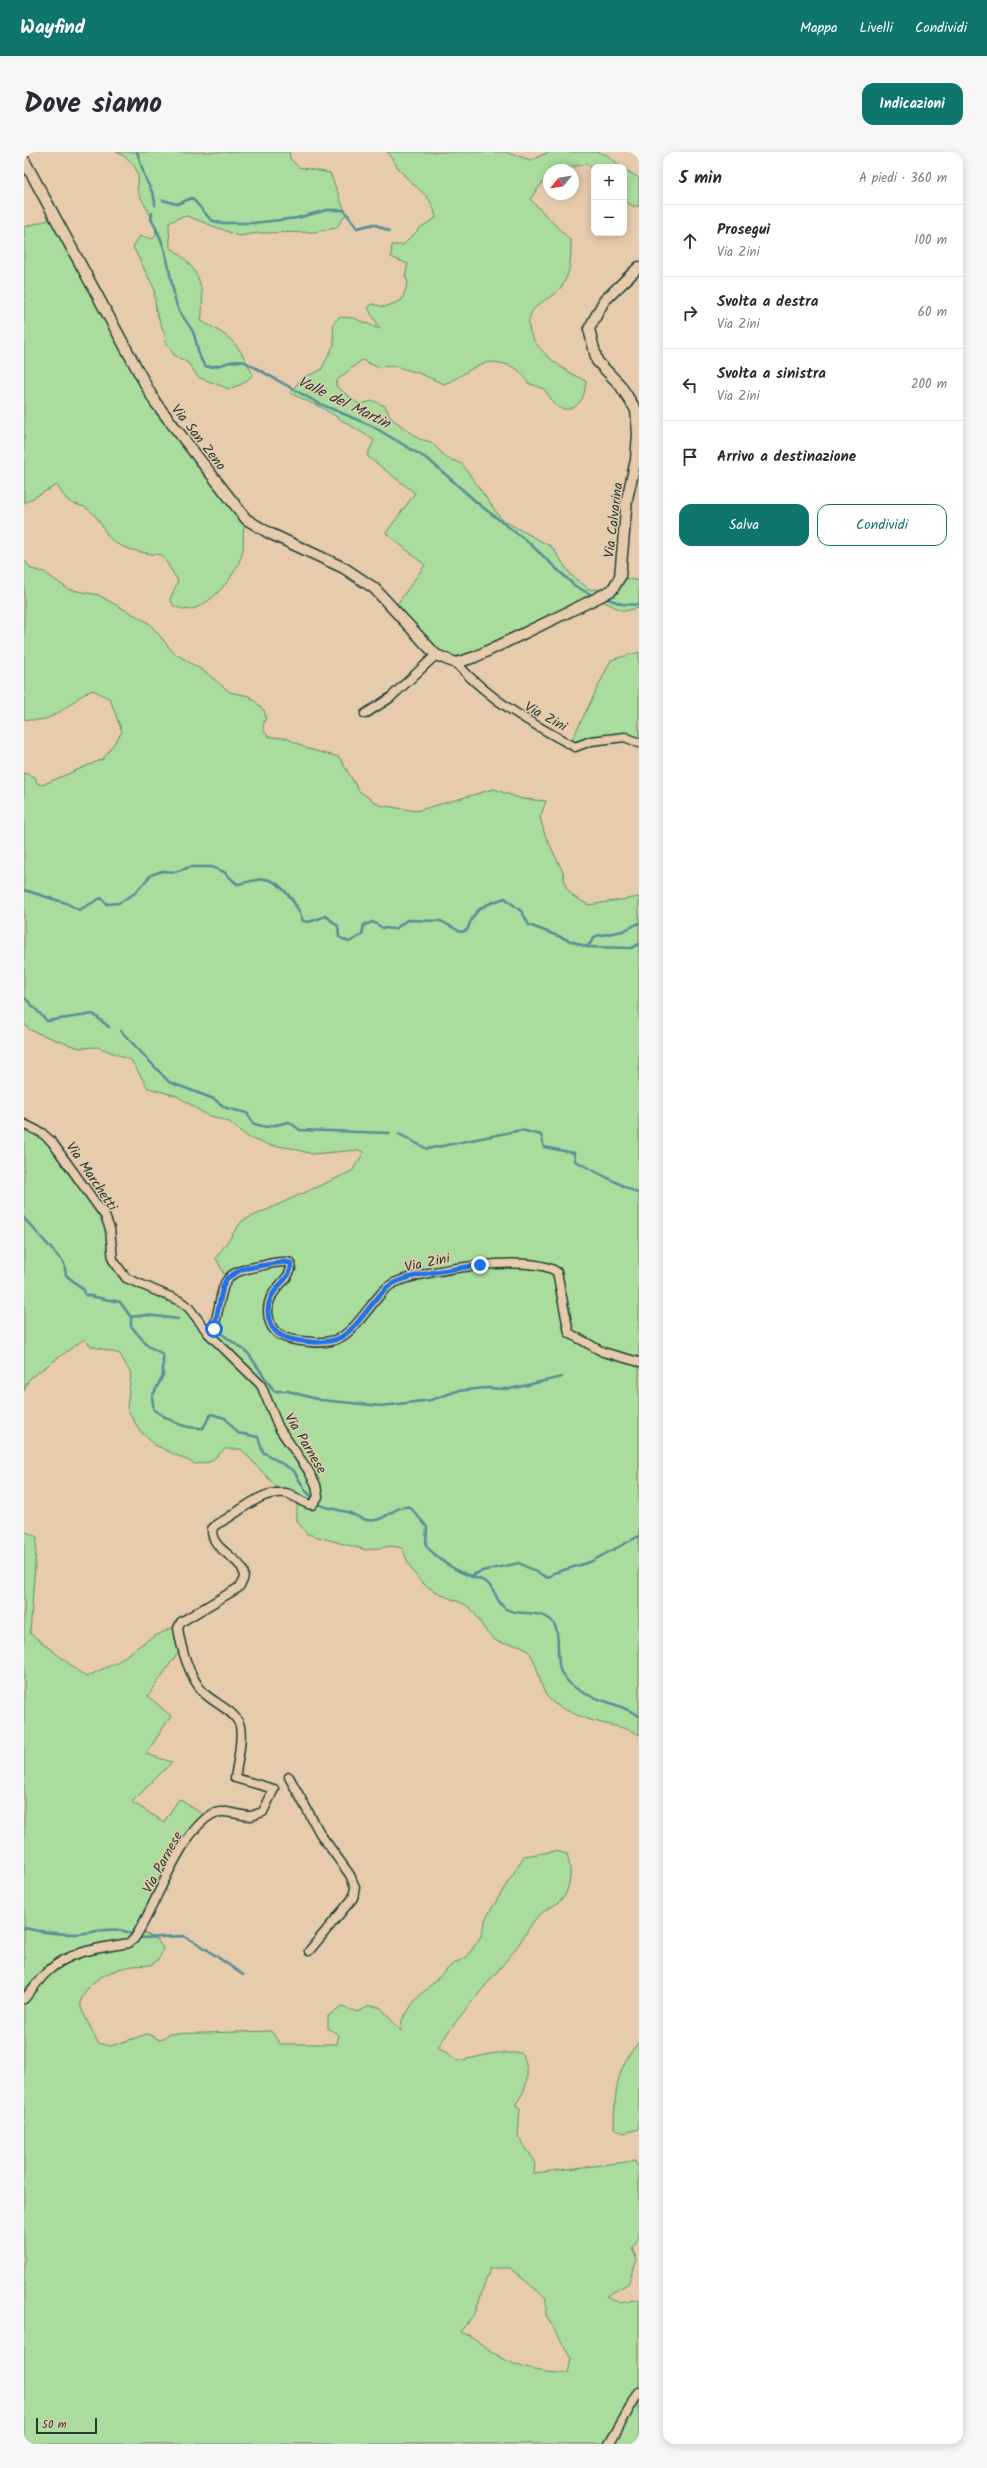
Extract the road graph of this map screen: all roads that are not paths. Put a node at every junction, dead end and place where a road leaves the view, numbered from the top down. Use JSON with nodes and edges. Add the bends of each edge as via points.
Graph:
{"nodes":[{"id":1,"x":24,"y":160,"type":"edge"},
{"id":2,"x":639,"y":267,"type":"edge"},
{"id":3,"x":436,"y":655,"type":"junction"},
{"id":4,"x":456,"y":662,"type":"junction"},
{"id":5,"x":365,"y":714,"type":"dead end"},
{"id":6,"x":639,"y":743,"type":"edge"},
{"id":7,"x":24,"y":1124,"type":"edge"},
{"id":8,"x":208,"y":1334,"type":"junction"},
{"id":9,"x":639,"y":1362,"type":"edge"},
{"id":10,"x":268,"y":1400,"type":"joint"},
{"id":11,"x":289,"y":1776,"type":"dead end"},
{"id":12,"x":309,"y":1951,"type":"dead end"},
{"id":13,"x":24,"y":1999,"type":"edge"},
{"id":14,"x":639,"y":2392,"type":"edge"},
{"id":15,"x":609,"y":2444,"type":"edge"}],
"edges":[{"from":1,"to":3,"type":"street","name":"Via San Zeno","via":[[155,402],[246,519],[269,533],[344,568],[374,588]]},
{"from":2,"to":4,"type":"street","name":"Via Calvarina","via":[[604,301],[589,329],[597,362],[620,385],[636,410],[636,460],[627,499],[620,577],[612,590],[597,598],[476,657]]},
{"from":3,"to":4,"type":"street"},
{"from":3,"to":5,"type":"street","via":[[390,698]]},
{"from":4,"to":6,"type":"street","name":"Via Zini","via":[[476,684],[508,709],[575,747],[591,741],[625,737]]},
{"from":7,"to":8,"type":"street","name":"Via Marchetti","via":[[42,1133],[52,1142],[105,1216],[110,1229],[113,1260],[126,1278],[180,1301],[189,1308]]},
{"from":8,"to":9,"type":"street","name":"Via Zini","via":[[214,1329],[227,1278],[242,1269],[291,1263],[289,1275],[269,1299],[273,1329],[282,1338],[330,1343],[342,1338],[354,1327],[382,1292],[395,1283],[480,1265],[530,1263],[550,1267],[557,1272],[569,1333],[603,1352]]},
{"from":8,"to":10,"type":"street","name":"Via Marchetti","via":[[261,1385]]},
{"from":10,"to":13,"type":"street","name":"Via Parnese","via":[[279,1428],[308,1470],[318,1497],[312,1505],[288,1494],[265,1494],[217,1524],[212,1529],[214,1543],[242,1568],[244,1581],[238,1588],[182,1622],[178,1628],[196,1682],[204,1693],[234,1716],[239,1723],[241,1731],[235,1778],[274,1789],[263,1812],[252,1816],[216,1813],[198,1827],[175,1860],[134,1939],[129,1943],[78,1952],[65,1958],[48,1971]]},
{"from":11,"to":12,"type":"street","via":[[321,1835],[350,1875],[355,1887],[353,1898]]},
{"from":14,"to":15,"type":"street"}]}
